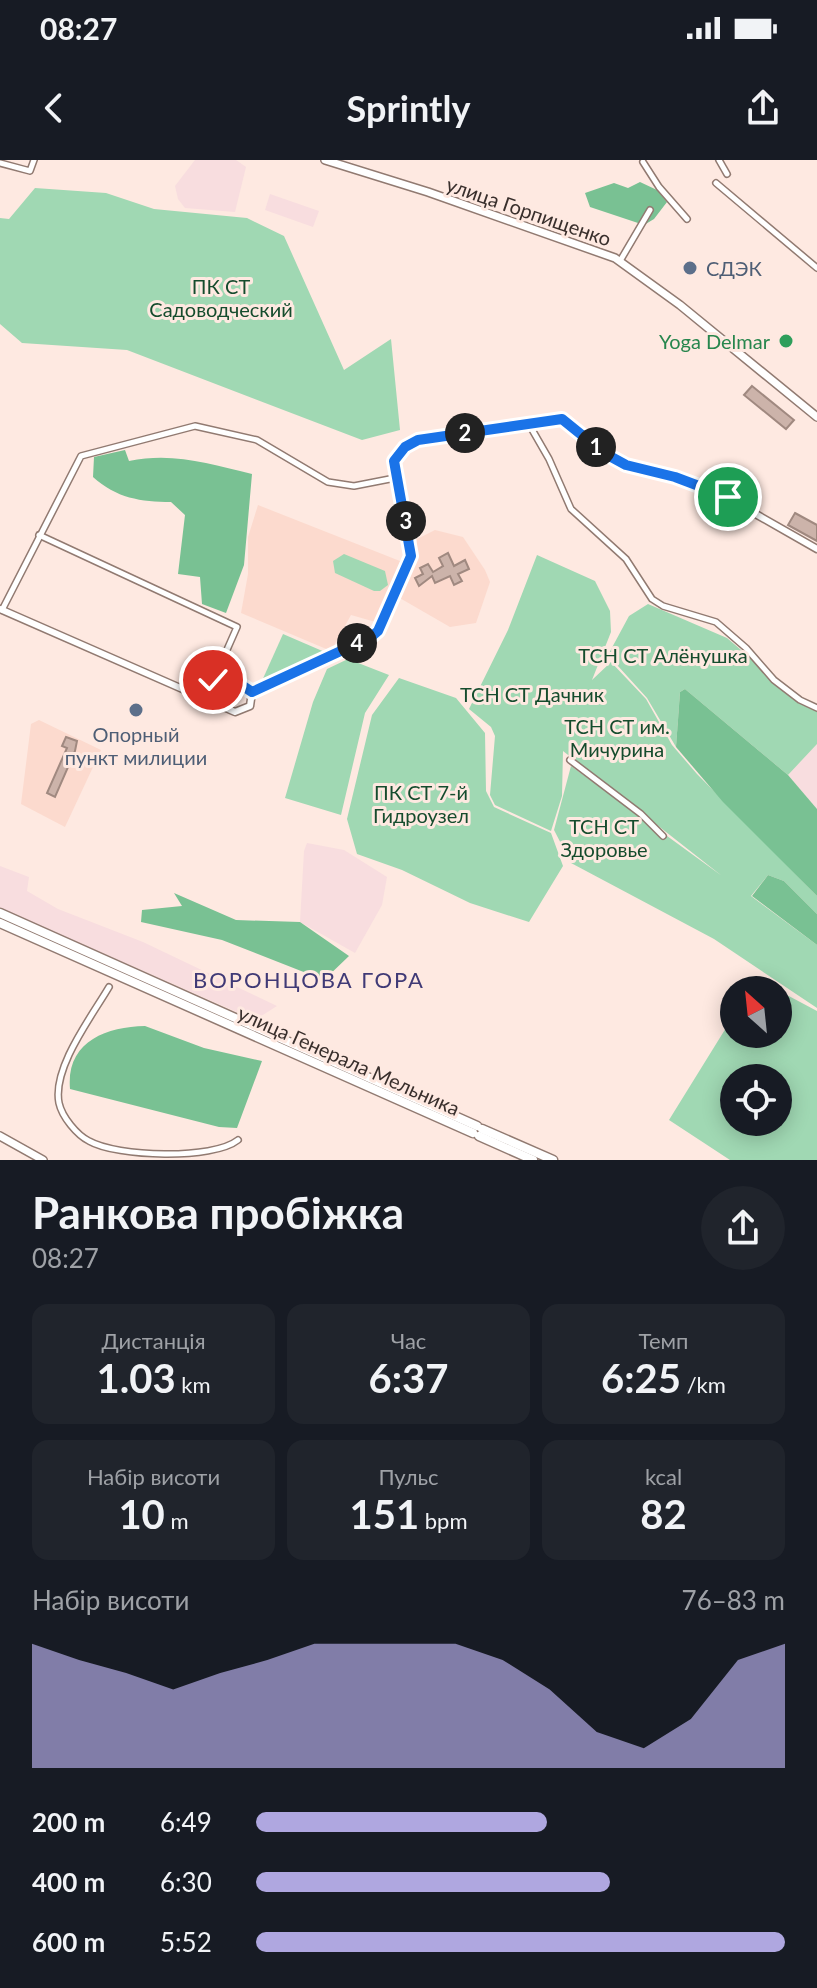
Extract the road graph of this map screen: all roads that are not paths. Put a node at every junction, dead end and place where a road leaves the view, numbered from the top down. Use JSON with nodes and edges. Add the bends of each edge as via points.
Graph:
{"nodes":[{"id":1,"x":34,"y":160,"type":"edge"},
{"id":2,"x":325,"y":160,"type":"edge"},
{"id":3,"x":719,"y":160,"type":"edge"},
{"id":4,"x":643,"y":162,"type":"edge"},
{"id":5,"x":0,"y":163,"type":"edge"},
{"id":6,"x":727,"y":174,"type":"dead end"},
{"id":7,"x":716,"y":183,"type":"dead end"},
{"id":8,"x":650,"y":210,"type":"dead end"},
{"id":9,"x":687,"y":219,"type":"dead end"},
{"id":10,"x":620,"y":261,"type":"junction"},
{"id":11,"x":817,"y":268,"type":"edge"},
{"id":12,"x":817,"y":417,"type":"edge"},
{"id":13,"x":530,"y":426,"type":"junction"},
{"id":14,"x":395,"y":478,"type":"junction"},
{"id":15,"x":39,"y":535,"type":"junction"},
{"id":16,"x":817,"y":549,"type":"edge"},
{"id":17,"x":1,"y":610,"type":"edge"},
{"id":18,"x":211,"y":686,"type":"junction"},
{"id":19,"x":180,"y":687,"type":"junction"},
{"id":20,"x":252,"y":692,"type":"junction"},
{"id":21,"x":817,"y":708,"type":"edge"},
{"id":22,"x":570,"y":760,"type":"dead end"},
{"id":23,"x":663,"y":836,"type":"dead end"},
{"id":24,"x":0,"y":913,"type":"edge"},
{"id":25,"x":0,"y":923,"type":"edge"},
{"id":26,"x":109,"y":987,"type":"dead end"},
{"id":27,"x":272,"y":1038,"type":"junction"},
{"id":28,"x":478,"y":1131,"type":"junction"},
{"id":29,"x":0,"y":1136,"type":"edge"},
{"id":30,"x":238,"y":1140,"type":"dead end"},
{"id":31,"x":43,"y":1160,"type":"edge"},
{"id":32,"x":533,"y":1160,"type":"edge"},
{"id":33,"x":553,"y":1160,"type":"edge"}],
"edges":[{"from":1,"to":5,"type":"street","via":[[30,171]]},
{"from":2,"to":10,"type":"main road","name":"улица Горпищенко"},
{"from":3,"to":6,"type":"street"},
{"from":4,"to":9,"type":"street"},
{"from":7,"to":11,"type":"street"},
{"from":8,"to":10,"type":"street"},
{"from":10,"to":12,"type":"main road","name":"улица Горпищенко"},
{"from":13,"to":14,"type":"street","via":[[418,440],[395,458]]},
{"from":13,"to":16,"type":"street","via":[[565,420],[615,460],[710,488]]},
{"from":13,"to":21,"type":"street","via":[[571,509],[626,559],[652,599],[729,630],[774,680]]},
{"from":14,"to":15,"type":"street","via":[[354,486],[328,482],[257,440],[195,426],[78,458]]},
{"from":14,"to":20,"type":"street","via":[[411,556],[378,631]]},
{"from":15,"to":17,"type":"street"},
{"from":15,"to":18,"type":"street","via":[[237,627]]},
{"from":17,"to":19,"type":"street"},
{"from":18,"to":19,"type":"street"},
{"from":18,"to":20,"type":"street","via":[[243,686]]},
{"from":19,"to":20,"type":"street","via":[[235,712],[250,706]]},
{"from":22,"to":23,"type":"street"},
{"from":24,"to":27,"type":"main road","name":"улица Генерала Мельника"},
{"from":25,"to":27,"type":"main road","name":"улица Генерала Мельника"},
{"from":26,"to":30,"type":"street","via":[[63,1073],[59,1104],[76,1130],[104,1147],[170,1154],[220,1150]]},
{"from":27,"to":28,"type":"main road","name":"улица Генерала Мельника"},
{"from":28,"to":32,"type":"main road","name":"улица Генерала Мельника"},
{"from":28,"to":33,"type":"main road","name":"улица Генерала Мельника"},
{"from":29,"to":31,"type":"main road"}]}
